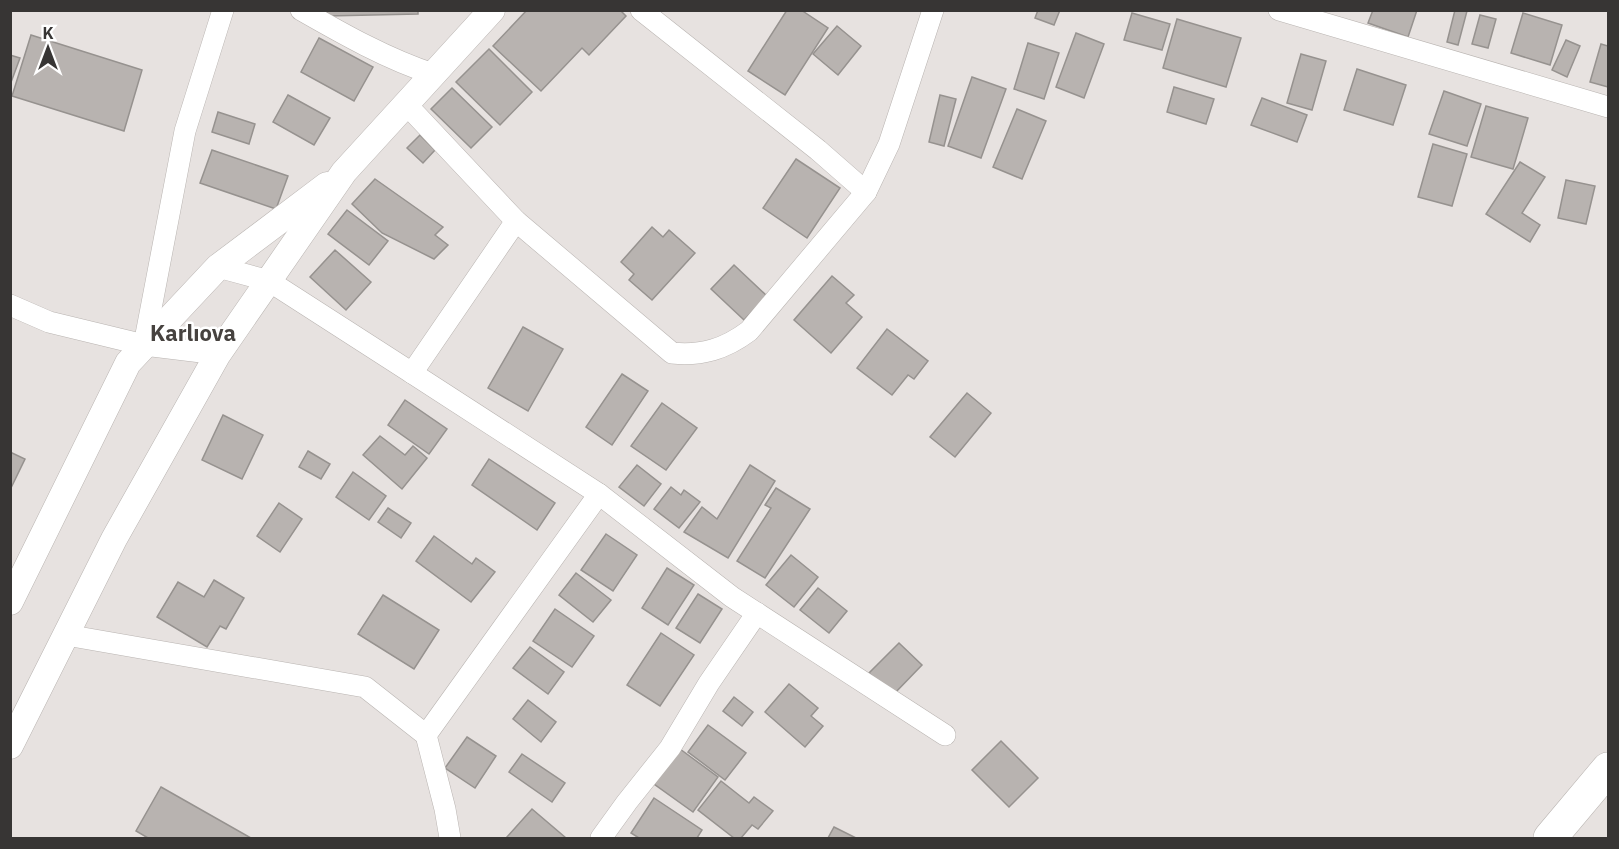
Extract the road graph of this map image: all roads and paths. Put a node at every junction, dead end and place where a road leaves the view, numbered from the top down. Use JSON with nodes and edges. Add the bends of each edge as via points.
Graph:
{"nodes":[{"id":1,"x":223,"y":10,"type":"edge"},
{"id":2,"x":301,"y":10,"type":"edge"},
{"id":3,"x":492,"y":10,"type":"edge"},
{"id":4,"x":641,"y":10,"type":"edge"},
{"id":5,"x":933,"y":10,"type":"edge"},
{"id":6,"x":1279,"y":10,"type":"edge"},
{"id":7,"x":1328,"y":17,"type":"edge"},
{"id":8,"x":433,"y":74,"type":"junction"},
{"id":9,"x":406,"y":104,"type":"junction"},
{"id":10,"x":1608,"y":107,"type":"edge"},
{"id":11,"x":344,"y":172,"type":"junction"},
{"id":12,"x":866,"y":192,"type":"junction"},
{"id":13,"x":516,"y":220,"type":"junction"},
{"id":14,"x":218,"y":267,"type":"junction"},
{"id":15,"x":268,"y":281,"type":"junction"},
{"id":16,"x":10,"y":305,"type":"edge"},
{"id":17,"x":144,"y":345,"type":"junction"},
{"id":18,"x":218,"y":354,"type":"junction"},
{"id":19,"x":412,"y":373,"type":"junction"},
{"id":20,"x":599,"y":494,"type":"junction"},
{"id":21,"x":10,"y":602,"type":"edge"},
{"id":22,"x":757,"y":613,"type":"junction"},
{"id":23,"x":66,"y":635,"type":"junction"},
{"id":24,"x":426,"y":735,"type":"junction"},
{"id":25,"x":945,"y":735,"type":"dead end"},
{"id":26,"x":10,"y":746,"type":"edge"},
{"id":27,"x":1608,"y":769,"type":"edge"},
{"id":28,"x":450,"y":838,"type":"edge"},
{"id":29,"x":601,"y":838,"type":"edge"},
{"id":30,"x":1550,"y":838,"type":"edge"}],
"edges":[{"from":1,"to":17,"type":"street","via":[[185,132]]},
{"from":2,"to":8,"type":"street","via":[[407,66]]},
{"from":3,"to":8,"type":"street"},
{"from":4,"to":12,"type":"street"},
{"from":5,"to":12,"type":"street","via":[[889,144]]},
{"from":6,"to":7,"type":"street"},
{"from":7,"to":10,"type":"street"},
{"from":8,"to":9,"type":"street"},
{"from":9,"to":11,"type":"street"},
{"from":9,"to":13,"type":"street"},
{"from":11,"to":14,"type":"street"},
{"from":11,"to":15,"type":"street"},
{"from":12,"to":13,"type":"street","via":[[749,331],[728,345],[701,354],[672,353]]},
{"from":13,"to":19,"type":"street"},
{"from":14,"to":15,"type":"street"},
{"from":14,"to":17,"type":"street"},
{"from":15,"to":18,"type":"street"},
{"from":15,"to":19,"type":"street"},
{"from":16,"to":17,"type":"street","via":[[49,322]]},
{"from":17,"to":18,"type":"street"},
{"from":17,"to":21,"type":"street","via":[[128,363]]},
{"from":18,"to":23,"type":"street","via":[[114,539]]},
{"from":19,"to":20,"type":"street"},
{"from":20,"to":22,"type":"street"},
{"from":20,"to":24,"type":"street"},
{"from":22,"to":25,"type":"street"},
{"from":22,"to":29,"type":"street","via":[[670,748]]},
{"from":23,"to":24,"type":"street","via":[[365,687]]},
{"from":23,"to":26,"type":"street"},
{"from":24,"to":28,"type":"street"},
{"from":27,"to":30,"type":"highway"}]}
